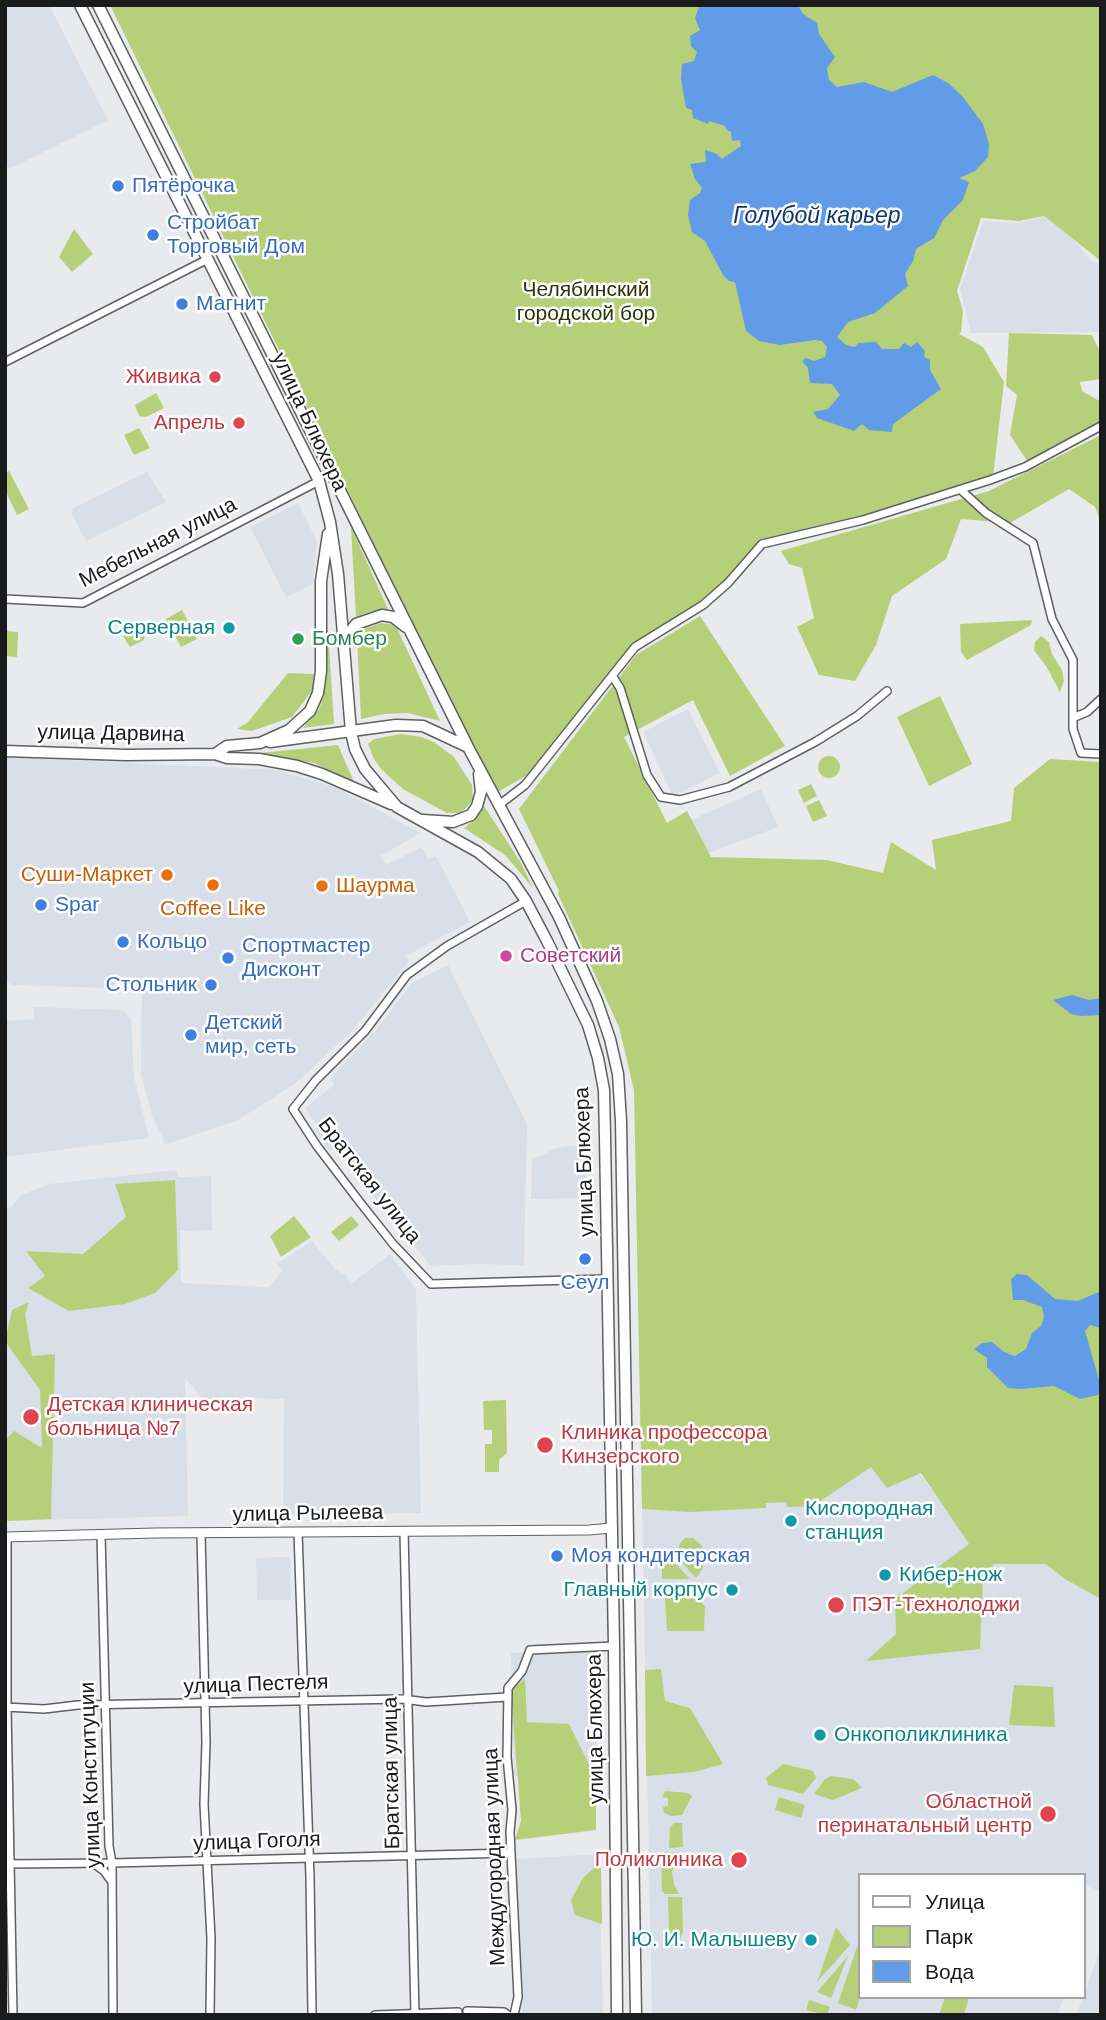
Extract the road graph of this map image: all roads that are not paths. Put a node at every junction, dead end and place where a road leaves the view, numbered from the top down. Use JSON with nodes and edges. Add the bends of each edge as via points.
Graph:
{"nodes":[{"id":1,"x":80,"y":5,"type":"edge"},
{"id":2,"x":98,"y":5,"type":"edge"},
{"id":3,"x":208,"y":259,"type":"junction"},
{"id":4,"x":5,"y":362,"type":"edge"},
{"id":5,"x":1101,"y":426,"type":"edge"},
{"id":6,"x":319,"y":481,"type":"junction"},
{"id":7,"x":961,"y":490,"type":"junction"},
{"id":8,"x":330,"y":522,"type":"junction"},
{"id":9,"x":5,"y":599,"type":"edge"},
{"id":10,"x":409,"y":629,"type":"junction"},
{"id":11,"x":344,"y":640,"type":"junction"},
{"id":12,"x":612,"y":677,"type":"junction"},
{"id":13,"x":887,"y":691,"type":"dead end"},
{"id":14,"x":1101,"y":699,"type":"edge"},
{"id":15,"x":1075,"y":717,"type":"junction"},
{"id":16,"x":351,"y":732,"type":"junction"},
{"id":17,"x":260,"y":743,"type":"junction"},
{"id":18,"x":468,"y":747,"type":"junction"},
{"id":19,"x":5,"y":751,"type":"edge"},
{"id":20,"x":215,"y":754,"type":"junction"},
{"id":21,"x":1101,"y":754,"type":"edge"},
{"id":22,"x":479,"y":768,"type":"junction"},
{"id":23,"x":499,"y":806,"type":"junction"},
{"id":24,"x":397,"y":807,"type":"junction"},
{"id":25,"x":421,"y":820,"type":"junction"},
{"id":26,"x":526,"y":901,"type":"junction"},
{"id":27,"x":606,"y":1279,"type":"junction"},
{"id":28,"x":612,"y":1528,"type":"junction"},
{"id":29,"x":629,"y":1528,"type":"junction"},
{"id":30,"x":404,"y":1531,"type":"junction"},
{"id":31,"x":298,"y":1532,"type":"junction"},
{"id":32,"x":201,"y":1533,"type":"junction"},
{"id":33,"x":101,"y":1535,"type":"junction"},
{"id":34,"x":6,"y":1537,"type":"edge"},
{"id":35,"x":614,"y":1646,"type":"junction"},
{"id":36,"x":507,"y":1697,"type":"junction"},
{"id":37,"x":409,"y":1700,"type":"junction"},
{"id":38,"x":304,"y":1701,"type":"junction"},
{"id":39,"x":205,"y":1704,"type":"junction"},
{"id":40,"x":107,"y":1705,"type":"junction"},
{"id":41,"x":6,"y":1707,"type":"edge"},
{"id":42,"x":511,"y":1853,"type":"junction"},
{"id":43,"x":308,"y":1857,"type":"junction"},
{"id":44,"x":411,"y":1857,"type":"junction"},
{"id":45,"x":207,"y":1861,"type":"junction"},
{"id":46,"x":112,"y":1863,"type":"junction"},
{"id":47,"x":8,"y":1864,"type":"edge"},
{"id":48,"x":93,"y":1864,"type":"junction"},
{"id":49,"x":112,"y":1882,"type":"junction"},
{"id":50,"x":415,"y":2014,"type":"edge"},
{"id":51,"x":13,"y":2015,"type":"edge"},
{"id":52,"x":113,"y":2015,"type":"edge"},
{"id":53,"x":210,"y":2015,"type":"edge"},
{"id":54,"x":312,"y":2015,"type":"edge"},
{"id":55,"x":375,"y":2015,"type":"edge"},
{"id":56,"x":508,"y":2015,"type":"edge"},
{"id":57,"x":514,"y":2015,"type":"edge"},
{"id":58,"x":617,"y":2015,"type":"edge"},
{"id":59,"x":636,"y":2015,"type":"edge"}],
"edges":[{"from":1,"to":3,"type":"main road","name":"улица Блюхера"},
{"from":2,"to":10,"type":"main road","name":"улица Блюхера"},
{"from":3,"to":4,"type":"street"},
{"from":3,"to":6,"type":"main road","name":"улица Блюхера"},
{"from":5,"to":7,"type":"street","via":[[1025,467]]},
{"from":6,"to":8,"type":"main road","name":"улица Блюхера"},
{"from":6,"to":9,"type":"street","name":"Мебельная улица","via":[[83,603]]},
{"from":7,"to":12,"type":"street","via":[[762,544],[703,605],[635,647]]},
{"from":7,"to":15,"type":"street","via":[[986,513],[1033,543],[1052,620],[1073,660]]},
{"from":8,"to":11,"type":"main road","name":"улица Блюхера"},
{"from":8,"to":17,"type":"main road","name":"улица Дарвина","via":[[321,581],[318,693],[301,721]]},
{"from":10,"to":11,"type":"main road","via":[[382,615],[356,624]]},
{"from":10,"to":18,"type":"main road","name":"улица Блюхера"},
{"from":11,"to":16,"type":"main road","name":"улица Блюхера"},
{"from":12,"to":13,"type":"street","via":[[620,688],[648,775],[661,797],[680,800],[729,787],[857,716]]},
{"from":12,"to":23,"type":"street","via":[[526,785]]},
{"from":14,"to":15,"type":"street"},
{"from":15,"to":21,"type":"street","via":[[1073,729],[1081,753]]},
{"from":16,"to":17,"type":"main road"},
{"from":16,"to":18,"type":"main road","via":[[423,726]]},
{"from":16,"to":24,"type":"main road","name":"улица Блюхера","via":[[365,769]]},
{"from":17,"to":20,"type":"main road","name":"улица Дарвина","via":[[227,746]]},
{"from":18,"to":22,"type":"main road","name":"улица Блюхера"},
{"from":19,"to":20,"type":"main road","name":"улица Дарвина"},
{"from":20,"to":24,"type":"main road","name":"улица Дарвина","via":[[297,766]]},
{"from":22,"to":23,"type":"main road","name":"улица Блюхера"},
{"from":22,"to":25,"type":"main road","via":[[481,792],[471,815],[453,822]]},
{"from":23,"to":29,"type":"main road","name":"улица Блюхера","via":[[546,891],[597,1001],[618,1074]]},
{"from":24,"to":25,"type":"main road","name":"улица Блюхера"},
{"from":25,"to":26,"type":"main road","name":"улица Блюхера","via":[[501,869]]},
{"from":26,"to":27,"type":"main road","name":"улица Блюхера","via":[[598,1058],[604,1090]]},
{"from":26,"to":27,"type":"street","name":"Братская улица","via":[[447,946],[407,975],[365,1031],[292,1109],[393,1244],[431,1284]]},
{"from":27,"to":28,"type":"main road","name":"улица Блюхера"},
{"from":28,"to":29,"type":"main road"},
{"from":28,"to":30,"type":"street","name":"улица Рылеева"},
{"from":28,"to":35,"type":"main road","name":"улица Блюхера"},
{"from":29,"to":59,"type":"main road","name":"улица Блюхера"},
{"from":30,"to":31,"type":"street","name":"улица Рылеева"},
{"from":30,"to":37,"type":"street","name":"Братская улица"},
{"from":31,"to":32,"type":"street","name":"улица Рылеева"},
{"from":31,"to":38,"type":"street"},
{"from":32,"to":33,"type":"street","name":"улица Рылеева"},
{"from":32,"to":39,"type":"street"},
{"from":33,"to":34,"type":"street","name":"улица Рылеева"},
{"from":33,"to":40,"type":"street","name":"улица Конституции"},
{"from":34,"to":41,"type":"street"},
{"from":35,"to":36,"type":"street","via":[[530,1650]]},
{"from":35,"to":58,"type":"main road","name":"улица Блюхера"},
{"from":36,"to":37,"type":"street","name":"улица Пестеля"},
{"from":36,"to":42,"type":"street","name":"Междугородная улица"},
{"from":37,"to":38,"type":"street","name":"улица Пестеля"},
{"from":37,"to":44,"type":"street","name":"Братская улица"},
{"from":38,"to":39,"type":"street","name":"улица Пестеля"},
{"from":38,"to":43,"type":"street"},
{"from":39,"to":40,"type":"street","name":"улица Пестеля"},
{"from":39,"to":45,"type":"street"},
{"from":40,"to":41,"type":"street","name":"улица Пестеля"},
{"from":40,"to":46,"type":"street","name":"улица Конституции"},
{"from":41,"to":47,"type":"street"},
{"from":42,"to":44,"type":"street","name":"улица Гоголя"},
{"from":42,"to":57,"type":"street","name":"Междугородная улица","via":[[518,1997]]},
{"from":43,"to":44,"type":"street","name":"улица Гоголя"},
{"from":43,"to":45,"type":"street","name":"улица Гоголя"},
{"from":43,"to":54,"type":"street"},
{"from":44,"to":50,"type":"street","name":"Братская улица"},
{"from":45,"to":46,"type":"street","name":"улица Гоголя"},
{"from":45,"to":53,"type":"street"},
{"from":46,"to":48,"type":"street","name":"улица Гоголя"},
{"from":46,"to":49,"type":"street","name":"улица Конституции"},
{"from":47,"to":48,"type":"street","name":"улица Гоголя"},
{"from":47,"to":51,"type":"street"},
{"from":48,"to":49,"type":"street"},
{"from":49,"to":52,"type":"street","name":"улица Конституции"},
{"from":50,"to":55,"type":"street"},
{"from":50,"to":56,"type":"street","via":[[463,2011]]}]}
